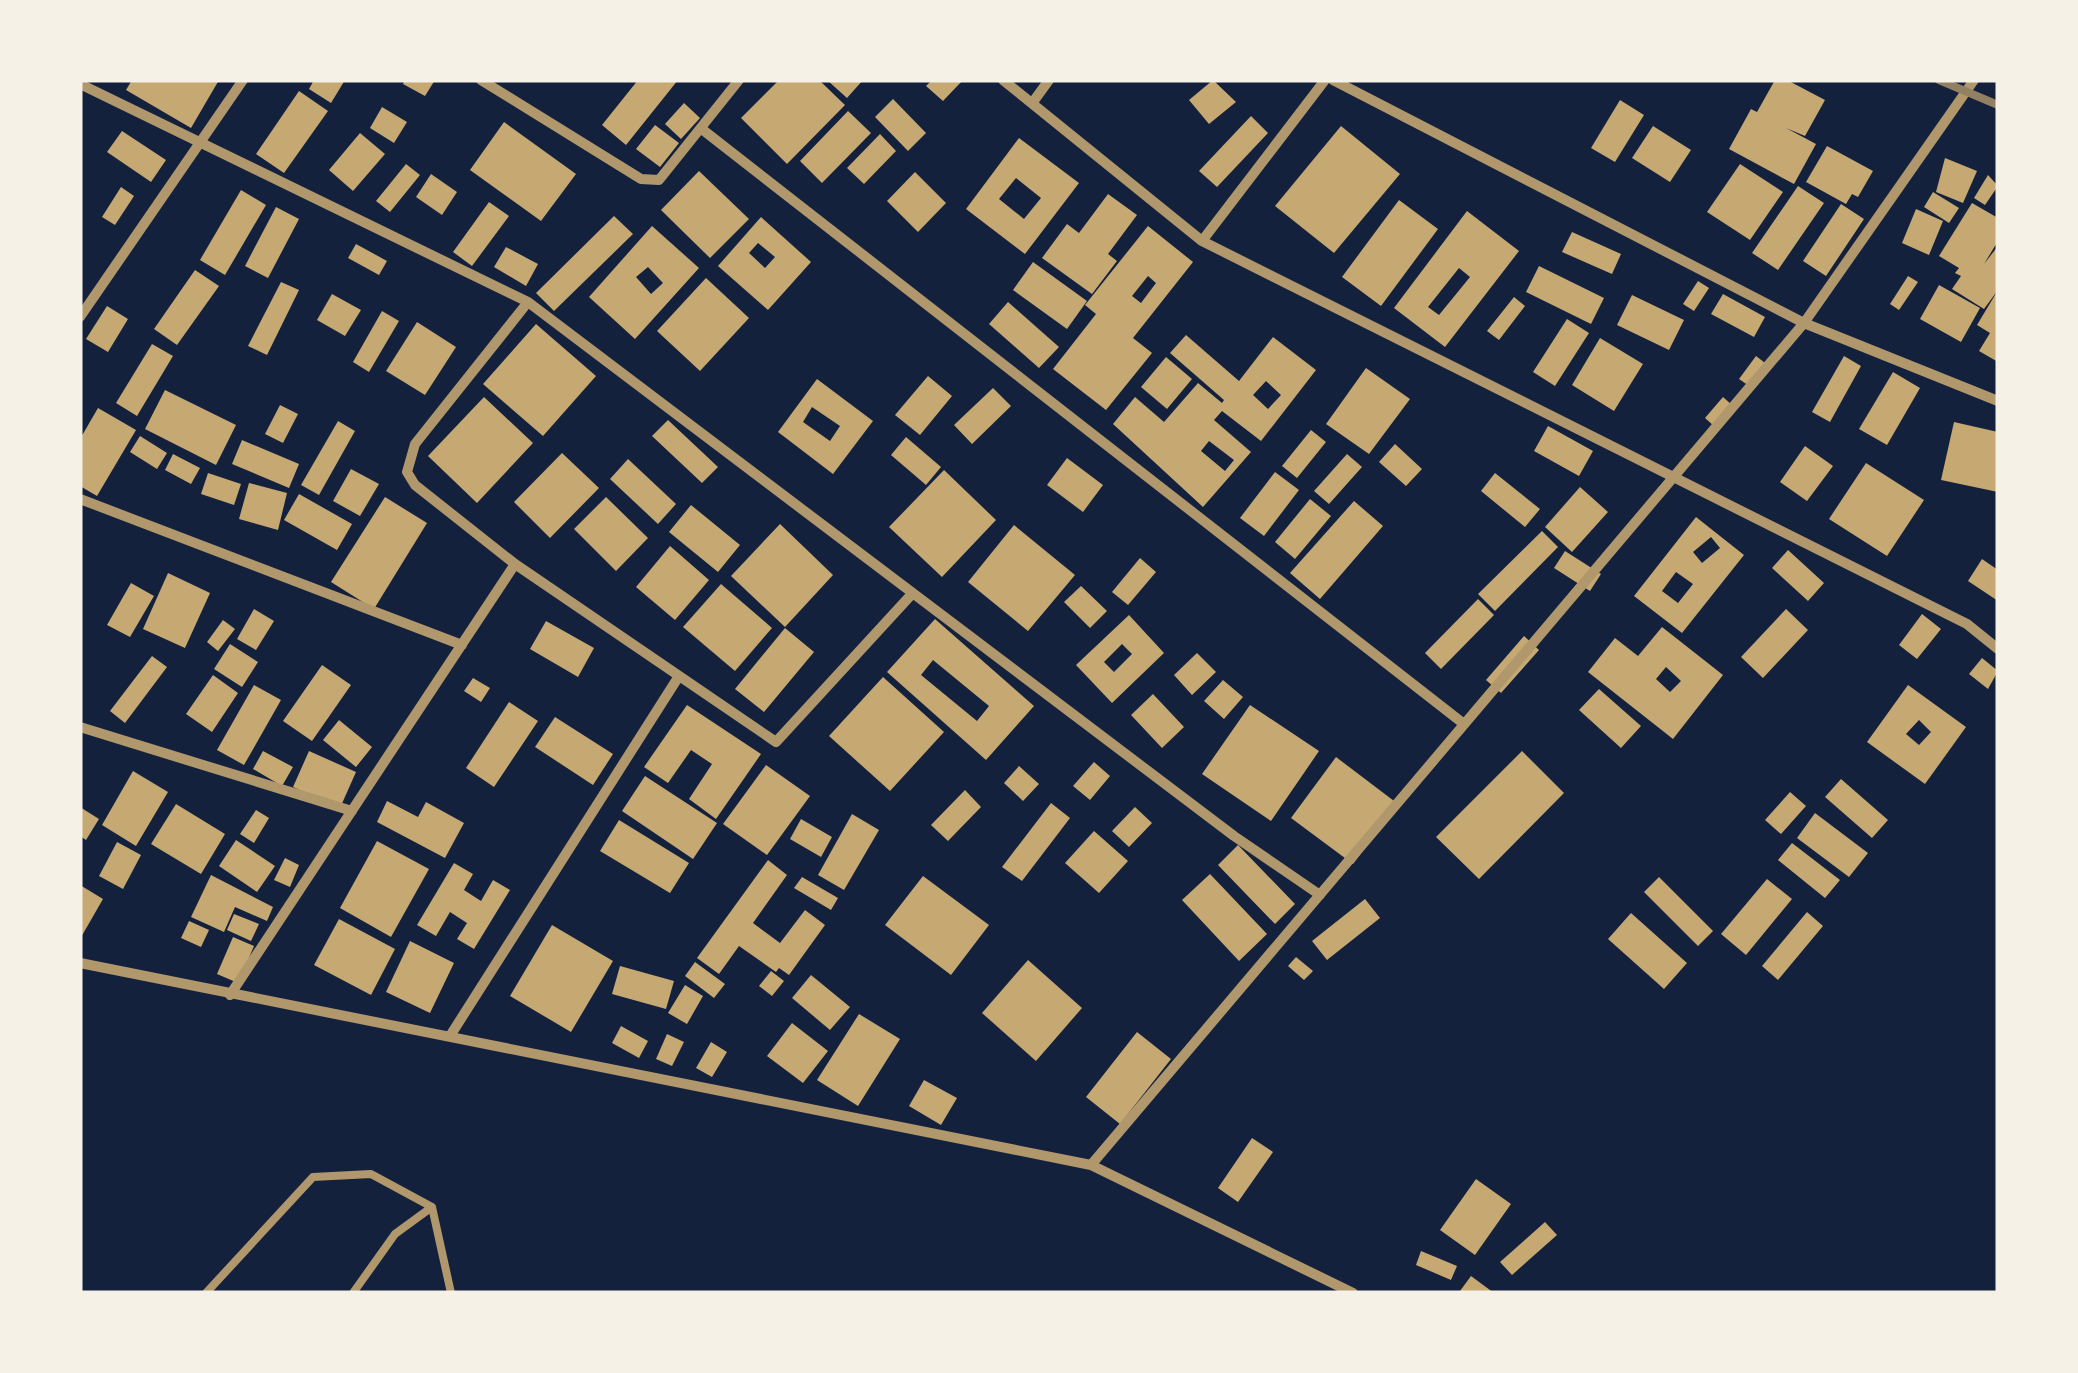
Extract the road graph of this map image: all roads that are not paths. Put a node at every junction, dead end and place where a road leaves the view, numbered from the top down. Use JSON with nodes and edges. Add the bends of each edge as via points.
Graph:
{"nodes":[{"id":1,"x":243,"y":80,"type":"edge"},
{"id":2,"x":481,"y":80,"type":"edge"},
{"id":3,"x":739,"y":80,"type":"edge"},
{"id":4,"x":1003,"y":80,"type":"edge"},
{"id":5,"x":1049,"y":80,"type":"edge"},
{"id":6,"x":1325,"y":80,"type":"edge"},
{"id":7,"x":1333,"y":80,"type":"edge"},
{"id":8,"x":1974,"y":80,"type":"edge"},
{"id":9,"x":80,"y":84,"type":"edge"},
{"id":10,"x":1032,"y":102,"type":"junction"},
{"id":11,"x":702,"y":130,"type":"junction"},
{"id":12,"x":199,"y":144,"type":"junction"},
{"id":13,"x":1202,"y":242,"type":"junction"},
{"id":14,"x":528,"y":302,"type":"junction"},
{"id":15,"x":80,"y":317,"type":"edge"},
{"id":16,"x":1804,"y":323,"type":"junction"},
{"id":17,"x":1998,"y":402,"type":"edge"},
{"id":18,"x":1672,"y":478,"type":"junction"},
{"id":19,"x":80,"y":499,"type":"edge"},
{"id":20,"x":514,"y":564,"type":"junction"},
{"id":21,"x":911,"y":595,"type":"junction"},
{"id":22,"x":462,"y":645,"type":"junction"},
{"id":23,"x":1998,"y":649,"type":"edge"},
{"id":24,"x":679,"y":676,"type":"junction"},
{"id":25,"x":1464,"y":724,"type":"junction"},
{"id":26,"x":80,"y":727,"type":"edge"},
{"id":27,"x":352,"y":811,"type":"junction"},
{"id":28,"x":1320,"y":895,"type":"junction"},
{"id":29,"x":80,"y":962,"type":"edge"},
{"id":30,"x":230,"y":995,"type":"junction"},
{"id":31,"x":450,"y":1036,"type":"junction"},
{"id":32,"x":1091,"y":1165,"type":"junction"},
{"id":33,"x":432,"y":1207,"type":"junction"},
{"id":34,"x":206,"y":1293,"type":"edge"},
{"id":35,"x":353,"y":1293,"type":"edge"},
{"id":36,"x":451,"y":1293,"type":"edge"},
{"id":37,"x":1353,"y":1293,"type":"edge"}],
"edges":[{"from":1,"to":12,"type":"street"},
{"from":2,"to":11,"type":"street","via":[[641,178],[659,180]]},
{"from":3,"to":11,"type":"street"},
{"from":4,"to":10,"type":"street"},
{"from":5,"to":10,"type":"street"},
{"from":6,"to":13,"type":"street"},
{"from":7,"to":16,"type":"street"},
{"from":8,"to":16,"type":"street"},
{"from":9,"to":12,"type":"street"},
{"from":10,"to":13,"type":"street"},
{"from":11,"to":25,"type":"street"},
{"from":12,"to":14,"type":"street"},
{"from":12,"to":15,"type":"street"},
{"from":13,"to":18,"type":"street"},
{"from":14,"to":20,"type":"street","via":[[415,444],[407,472]]},
{"from":14,"to":21,"type":"street"},
{"from":16,"to":17,"type":"street"},
{"from":16,"to":18,"type":"street"},
{"from":18,"to":23,"type":"street","via":[[1966,624]]},
{"from":18,"to":25,"type":"street"},
{"from":19,"to":22,"type":"street"},
{"from":20,"to":22,"type":"street"},
{"from":20,"to":24,"type":"street"},
{"from":21,"to":24,"type":"street","via":[[776,742]]},
{"from":21,"to":28,"type":"street"},
{"from":22,"to":27,"type":"street"},
{"from":24,"to":31,"type":"street"},
{"from":25,"to":28,"type":"street"},
{"from":26,"to":27,"type":"street"},
{"from":27,"to":30,"type":"street"},
{"from":28,"to":32,"type":"street"},
{"from":29,"to":30,"type":"street"},
{"from":30,"to":31,"type":"street"},
{"from":31,"to":32,"type":"street"},
{"from":32,"to":37,"type":"street"},
{"from":33,"to":34,"type":"lane","via":[[371,1174],[313,1177]]},
{"from":33,"to":35,"type":"lane","via":[[395,1234]]},
{"from":33,"to":36,"type":"lane"}]}
